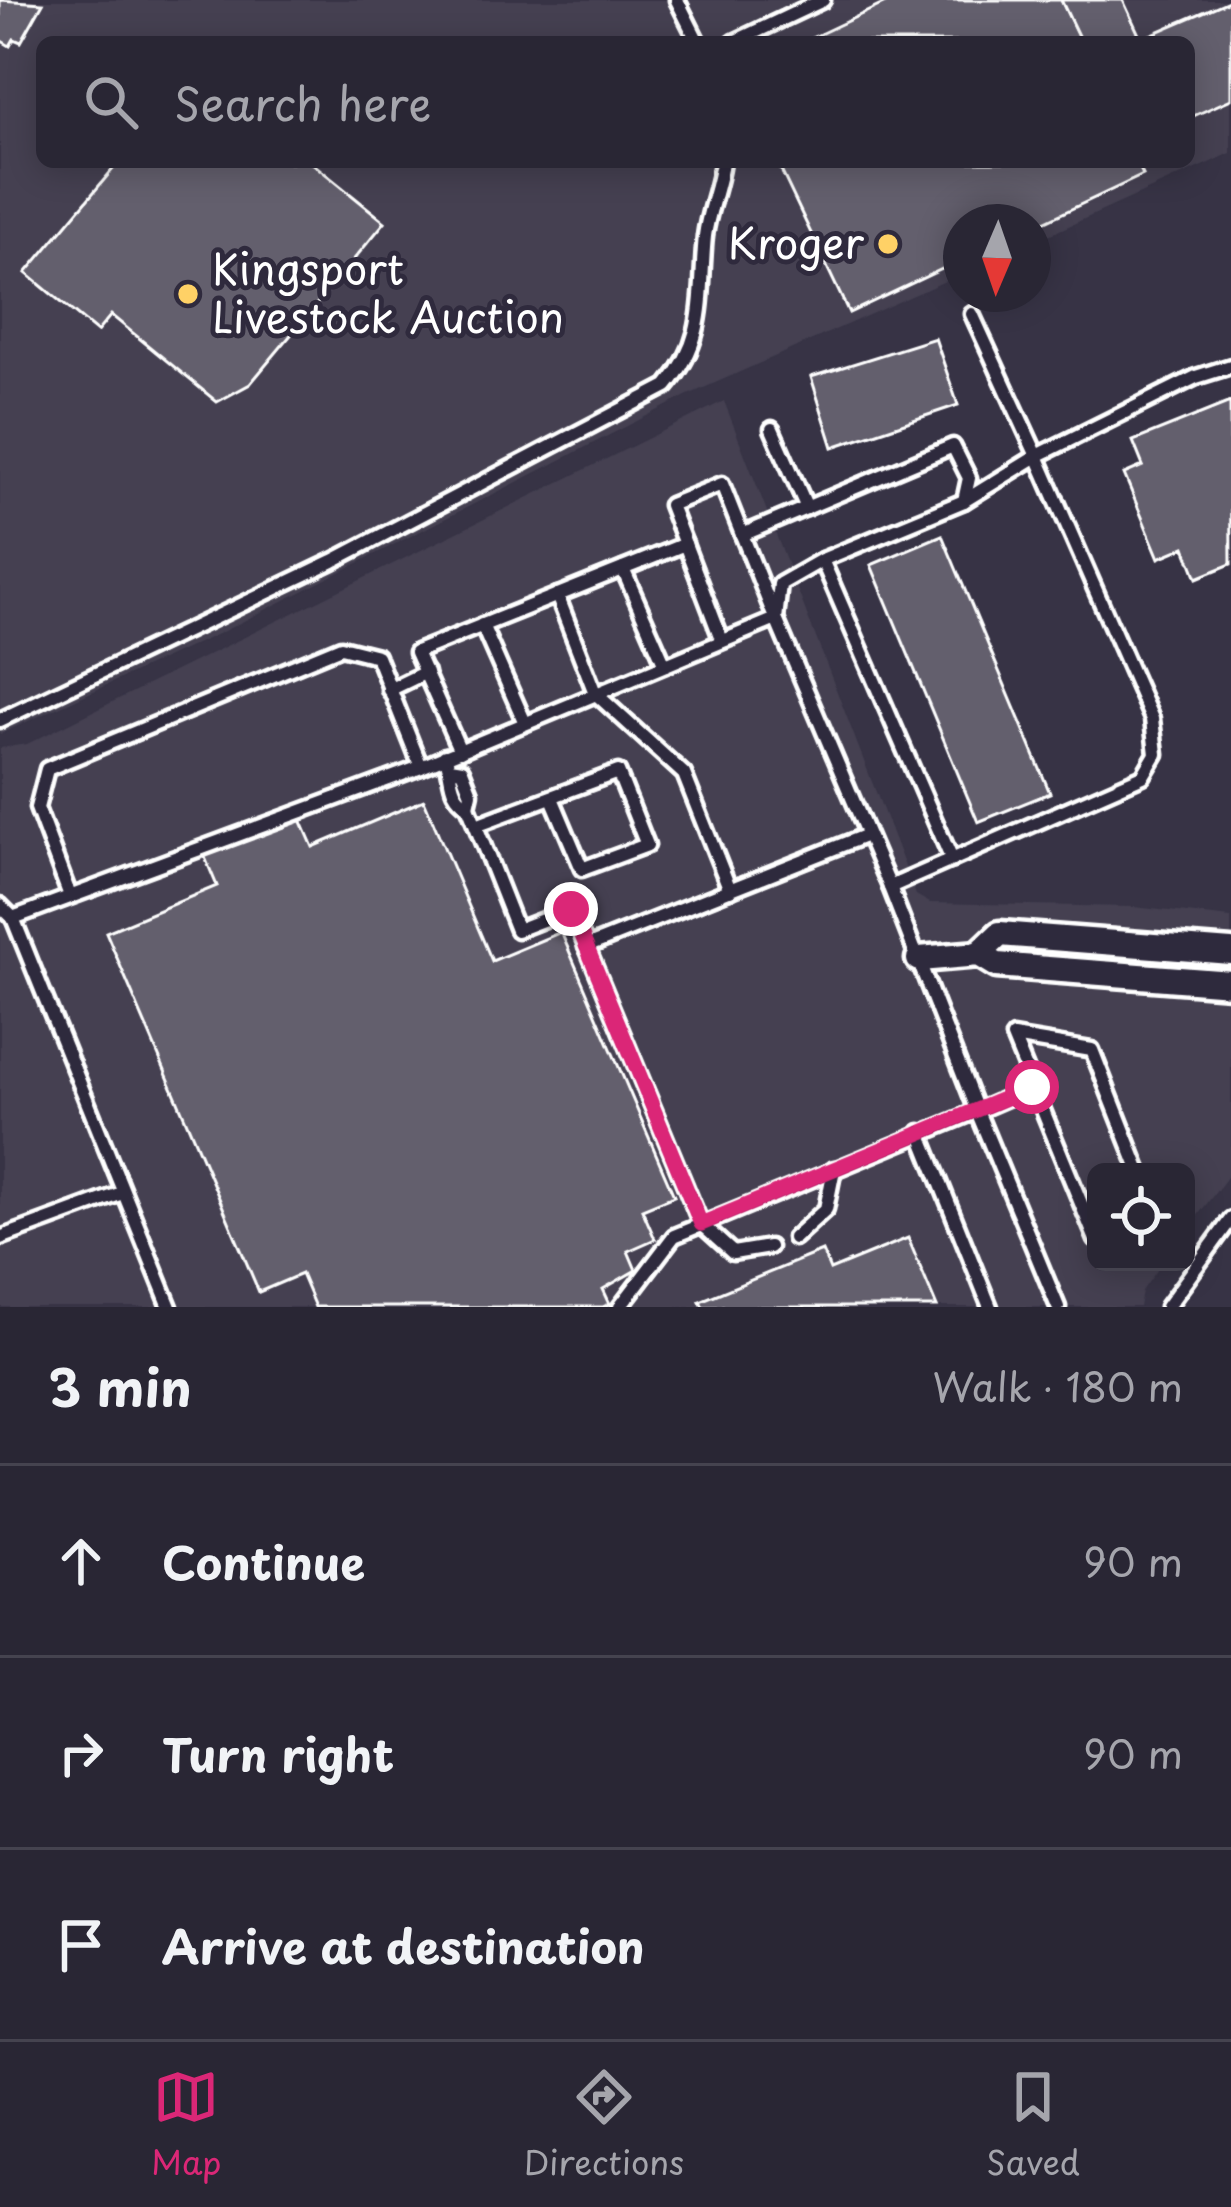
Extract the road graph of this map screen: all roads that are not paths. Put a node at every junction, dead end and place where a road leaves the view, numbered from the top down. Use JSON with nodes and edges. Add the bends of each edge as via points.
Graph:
{"nodes":[{"id":1,"x":677,"y":0,"type":"edge"},
{"id":2,"x":823,"y":0,"type":"edge"},
{"id":3,"x":695,"y":36,"type":"edge"},
{"id":4,"x":747,"y":36,"type":"edge"},
{"id":5,"x":721,"y":168,"type":"edge"},
{"id":6,"x":973,"y":314,"type":"dead end"},
{"id":7,"x":1231,"y":366,"type":"edge"},
{"id":8,"x":772,"y":429,"type":"dead end"},
{"id":9,"x":1037,"y":456,"type":"junction"},
{"id":10,"x":964,"y":501,"type":"junction"},
{"id":11,"x":807,"y":508,"type":"junction"},
{"id":12,"x":742,"y":535,"type":"junction"},
{"id":13,"x":685,"y":544,"type":"junction"},
{"id":14,"x":822,"y":560,"type":"junction"},
{"id":15,"x":623,"y":568,"type":"junction"},
{"id":16,"x":557,"y":595,"type":"junction"},
{"id":17,"x":776,"y":619,"type":"junction"},
{"id":18,"x":482,"y":626,"type":"junction"},
{"id":19,"x":722,"y":641,"type":"junction"},
{"id":20,"x":665,"y":665,"type":"junction"},
{"id":21,"x":426,"y":672,"type":"junction"},
{"id":22,"x":389,"y":690,"type":"junction"},
{"id":23,"x":595,"y":694,"type":"junction"},
{"id":24,"x":0,"y":720,"type":"edge"},
{"id":25,"x":525,"y":724,"type":"junction"},
{"id":26,"x":460,"y":751,"type":"junction"},
{"id":27,"x":447,"y":762,"type":"junction"},
{"id":28,"x":421,"y":767,"type":"junction"},
{"id":29,"x":551,"y":798,"type":"junction"},
{"id":30,"x":476,"y":825,"type":"junction"},
{"id":31,"x":867,"y":835,"type":"junction"},
{"id":32,"x":952,"y":860,"type":"junction"},
{"id":33,"x":890,"y":887,"type":"junction"},
{"id":34,"x":730,"y":890,"type":"junction"},
{"id":35,"x":70,"y":896,"type":"junction"},
{"id":36,"x":0,"y":905,"type":"edge"},
{"id":37,"x":13,"y":918,"type":"junction"},
{"id":38,"x":586,"y":947,"type":"junction"},
{"id":39,"x":1231,"y":952,"type":"edge"},
{"id":40,"x":979,"y":954,"type":"junction"},
{"id":41,"x":920,"y":959,"type":"junction"},
{"id":42,"x":1231,"y":983,"type":"edge"},
{"id":43,"x":1032,"y":1087,"type":"junction"},
{"id":44,"x":977,"y":1111,"type":"junction"},
{"id":45,"x":920,"y":1132,"type":"junction"},
{"id":46,"x":1136,"y":1163,"type":"edge"},
{"id":47,"x":833,"y":1169,"type":"junction"},
{"id":48,"x":122,"y":1193,"type":"junction"},
{"id":49,"x":1087,"y":1218,"type":"edge"},
{"id":50,"x":1231,"y":1219,"type":"edge"},
{"id":51,"x":701,"y":1224,"type":"junction"},
{"id":52,"x":0,"y":1238,"type":"edge"},
{"id":53,"x":794,"y":1238,"type":"dead end"},
{"id":54,"x":769,"y":1247,"type":"dead end"},
{"id":55,"x":170,"y":1307,"type":"edge"},
{"id":56,"x":620,"y":1307,"type":"edge"},
{"id":57,"x":990,"y":1307,"type":"edge"},
{"id":58,"x":1058,"y":1307,"type":"edge"},
{"id":59,"x":1167,"y":1307,"type":"edge"}],
"edges":[{"from":1,"to":3,"type":"lane"},
{"from":2,"to":4,"type":"lane"},
{"from":5,"to":24,"type":"lane","via":[[706,230],[698,336],[667,386],[333,561]]},
{"from":6,"to":9,"type":"lane"},
{"from":7,"to":9,"type":"lane"},
{"from":8,"to":11,"type":"lane"},
{"from":9,"to":10,"type":"lane"},
{"from":9,"to":32,"type":"lane","via":[[1152,719],[1156,754],[1143,776]]},
{"from":10,"to":11,"type":"lane","via":[[968,478],[953,446]]},
{"from":10,"to":14,"type":"lane"},
{"from":11,"to":12,"type":"lane"},
{"from":12,"to":13,"type":"lane","via":[[722,484],[670,505]]},
{"from":12,"to":17,"type":"lane"},
{"from":13,"to":15,"type":"lane"},
{"from":13,"to":19,"type":"lane"},
{"from":14,"to":17,"type":"lane","via":[[780,584]]},
{"from":14,"to":32,"type":"lane"},
{"from":15,"to":16,"type":"lane"},
{"from":15,"to":20,"type":"lane"},
{"from":16,"to":18,"type":"lane"},
{"from":16,"to":23,"type":"lane"},
{"from":17,"to":19,"type":"lane"},
{"from":17,"to":31,"type":"lane"},
{"from":18,"to":21,"type":"lane","via":[[416,652]]},
{"from":18,"to":25,"type":"lane"},
{"from":19,"to":20,"type":"lane"},
{"from":20,"to":23,"type":"lane"},
{"from":21,"to":22,"type":"lane"},
{"from":21,"to":26,"type":"lane"},
{"from":22,"to":28,"type":"lane"},
{"from":22,"to":35,"type":"lane","via":[[377,656],[341,647],[47,769],[37,808]]},
{"from":23,"to":25,"type":"lane"},
{"from":23,"to":34,"type":"lane","via":[[684,773]]},
{"from":25,"to":26,"type":"lane"},
{"from":26,"to":27,"type":"lane"},
{"from":27,"to":28,"type":"lane"},
{"from":27,"to":30,"type":"lane","via":[[455,797]]},
{"from":28,"to":35,"type":"lane"},
{"from":29,"to":29,"type":"lane","via":[[618,772],[647,845],[582,869]]},
{"from":29,"to":30,"type":"lane"},
{"from":30,"to":38,"type":"lane","via":[[517,931],[571,909]]},
{"from":31,"to":33,"type":"lane"},
{"from":31,"to":34,"type":"lane"},
{"from":32,"to":33,"type":"lane"},
{"from":33,"to":41,"type":"lane"},
{"from":34,"to":38,"type":"lane"},
{"from":35,"to":37,"type":"lane"},
{"from":36,"to":37,"type":"lane"},
{"from":37,"to":48,"type":"lane"},
{"from":38,"to":51,"type":"lane"},
{"from":39,"to":40,"type":"street","via":[[1000,934]]},
{"from":40,"to":41,"type":"street"},
{"from":40,"to":42,"type":"street","via":[[997,965]]},
{"from":41,"to":44,"type":"lane"},
{"from":43,"to":44,"type":"lane"},
{"from":43,"to":46,"type":"lane","via":[[1013,1037],[1092,1050]]},
{"from":43,"to":49,"type":"lane"},
{"from":44,"to":45,"type":"lane"},
{"from":44,"to":58,"type":"lane"},
{"from":45,"to":47,"type":"lane"},
{"from":45,"to":57,"type":"lane"},
{"from":47,"to":51,"type":"lane"},
{"from":47,"to":53,"type":"lane","via":[[826,1209]]},
{"from":48,"to":52,"type":"lane"},
{"from":48,"to":55,"type":"lane"},
{"from":50,"to":59,"type":"lane"},
{"from":51,"to":54,"type":"lane","via":[[733,1253]]},
{"from":51,"to":56,"type":"lane","via":[[674,1236]]}]}
